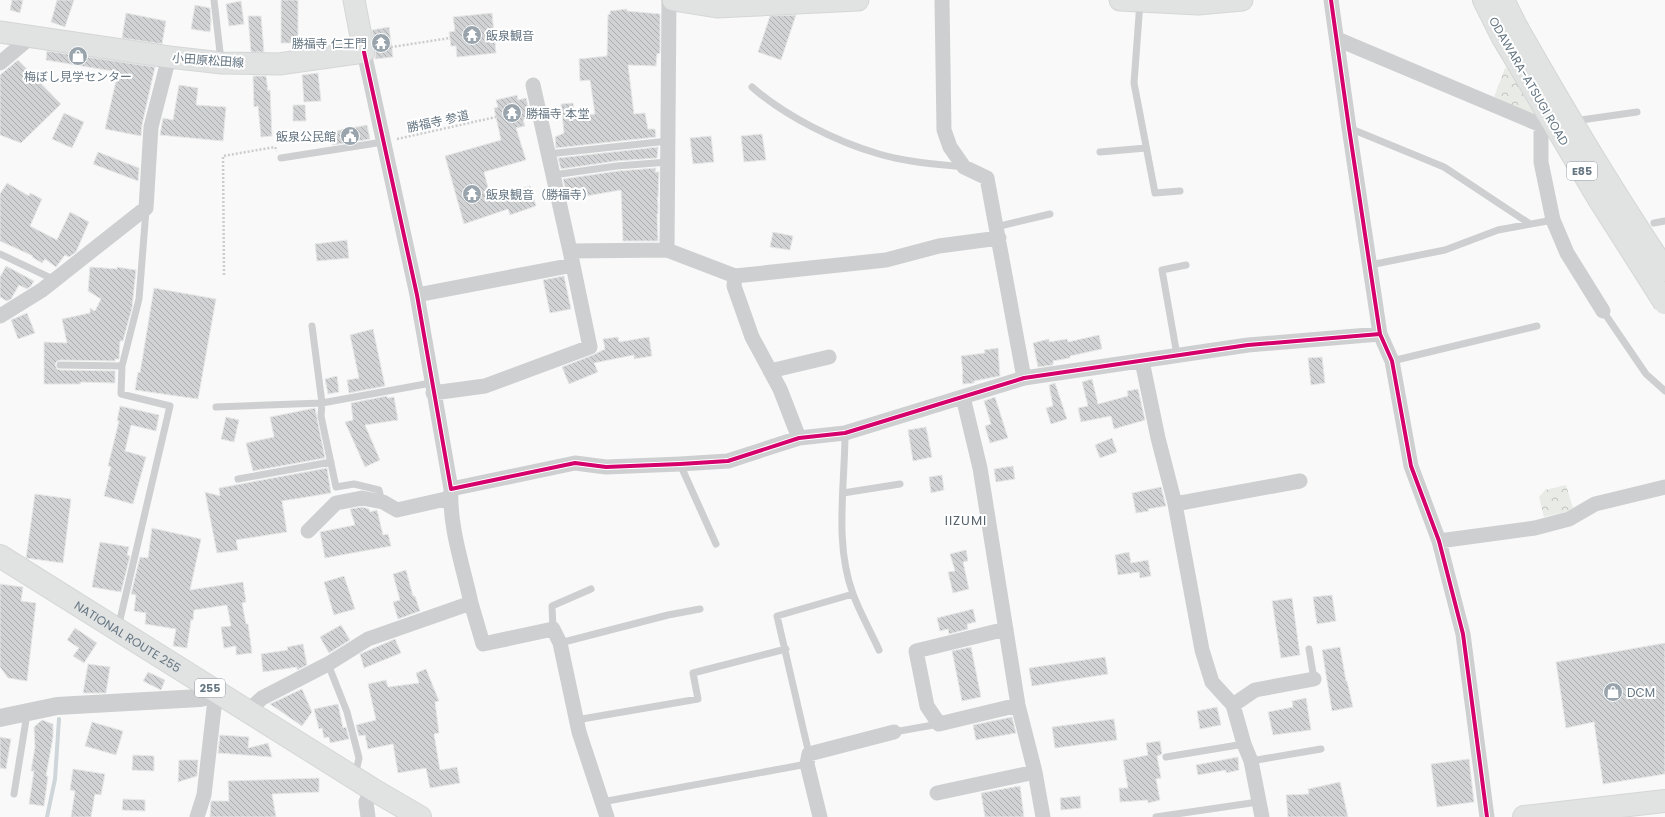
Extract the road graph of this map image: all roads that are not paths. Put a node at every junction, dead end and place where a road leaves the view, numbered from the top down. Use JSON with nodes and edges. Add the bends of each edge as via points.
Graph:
{"nodes":[{"id":1,"x":214,"y":0,"type":"edge"},
{"id":2,"x":354,"y":0,"type":"edge"},
{"id":3,"x":669,"y":0,"type":"edge"},
{"id":4,"x":673,"y":0,"type":"edge"},
{"id":5,"x":848,"y":0,"type":"edge"},
{"id":6,"x":942,"y":0,"type":"edge"},
{"id":7,"x":1242,"y":0,"type":"edge"},
{"id":8,"x":1331,"y":0,"type":"edge"},
{"id":9,"x":1484,"y":0,"type":"edge"},
{"id":10,"x":1502,"y":0,"type":"edge"},
{"id":11,"x":1130,"y":1,"type":"edge"},
{"id":12,"x":716,"y":3,"type":"edge"},
{"id":13,"x":0,"y":32,"type":"edge"},
{"id":14,"x":32,"y":36,"type":"junction"},
{"id":15,"x":1336,"y":39,"type":"junction"},
{"id":16,"x":364,"y":52,"type":"junction"},
{"id":17,"x":169,"y":57,"type":"junction"},
{"id":18,"x":0,"y":63,"type":"edge"},
{"id":19,"x":222,"y":63,"type":"junction"},
{"id":20,"x":533,"y":85,"type":"dead end"},
{"id":21,"x":752,"y":87,"type":"dead end"},
{"id":22,"x":1638,"y":112,"type":"dead end"},
{"id":23,"x":1541,"y":126,"type":"junction"},
{"id":24,"x":1349,"y":128,"type":"junction"},
{"id":25,"x":668,"y":141,"type":"junction"},
{"id":26,"x":383,"y":142,"type":"junction"},
{"id":27,"x":1146,"y":148,"type":"junction"},
{"id":28,"x":1100,"y":152,"type":"dead end"},
{"id":29,"x":548,"y":154,"type":"junction"},
{"id":30,"x":281,"y":158,"type":"road end"},
{"id":31,"x":668,"y":162,"type":"junction"},
{"id":32,"x":964,"y":167,"type":"junction"},
{"id":33,"x":553,"y":175,"type":"junction"},
{"id":34,"x":1180,"y":191,"type":"dead end"},
{"id":35,"x":146,"y":208,"type":"junction"},
{"id":36,"x":1050,"y":214,"type":"dead end"},
{"id":37,"x":1553,"y":220,"type":"junction"},
{"id":38,"x":1665,"y":221,"type":"edge"},
{"id":39,"x":1654,"y":223,"type":"dead end"},
{"id":40,"x":1530,"y":224,"type":"junction"},
{"id":41,"x":998,"y":233,"type":"junction"},
{"id":42,"x":667,"y":250,"type":"junction"},
{"id":43,"x":0,"y":254,"type":"edge"},
{"id":44,"x":572,"y":258,"type":"junction"},
{"id":45,"x":1186,"y":265,"type":"dead end"},
{"id":46,"x":1370,"y":265,"type":"junction"},
{"id":47,"x":1665,"y":270,"type":"edge"},
{"id":48,"x":735,"y":276,"type":"junction"},
{"id":49,"x":55,"y":280,"type":"junction"},
{"id":50,"x":416,"y":295,"type":"junction"},
{"id":51,"x":1665,"y":303,"type":"edge"},
{"id":52,"x":1604,"y":311,"type":"joint"},
{"id":53,"x":0,"y":316,"type":"edge"},
{"id":54,"x":312,"y":326,"type":"dead end"},
{"id":55,"x":1537,"y":326,"type":"dead end"},
{"id":56,"x":1380,"y":334,"type":"junction"},
{"id":57,"x":1177,"y":355,"type":"junction"},
{"id":58,"x":829,"y":357,"type":"dead end"},
{"id":59,"x":1142,"y":361,"type":"junction"},
{"id":60,"x":1392,"y":362,"type":"junction"},
{"id":61,"x":60,"y":365,"type":"dead end"},
{"id":62,"x":122,"y":366,"type":"junction"},
{"id":63,"x":770,"y":371,"type":"junction"},
{"id":64,"x":1024,"y":378,"type":"junction"},
{"id":65,"x":432,"y":388,"type":"junction"},
{"id":66,"x":1665,"y":391,"type":"edge"},
{"id":67,"x":963,"y":397,"type":"junction"},
{"id":68,"x":322,"y":403,"type":"junction"},
{"id":69,"x":216,"y":407,"type":"dead end"},
{"id":70,"x":845,"y":432,"type":"junction"},
{"id":71,"x":799,"y":438,"type":"junction"},
{"id":72,"x":331,"y":462,"type":"junction"},
{"id":73,"x":680,"y":464,"type":"junction"},
{"id":74,"x":238,"y":479,"type":"dead end"},
{"id":75,"x":1300,"y":481,"type":"dead end"},
{"id":76,"x":900,"y":484,"type":"dead end"},
{"id":77,"x":1665,"y":488,"type":"edge"},
{"id":78,"x":451,"y":493,"type":"junction"},
{"id":79,"x":843,"y":493,"type":"junction"},
{"id":80,"x":382,"y":502,"type":"junction"},
{"id":81,"x":1175,"y":504,"type":"junction"},
{"id":82,"x":308,"y":531,"type":"dead end"},
{"id":83,"x":1439,"y":542,"type":"junction"},
{"id":84,"x":716,"y":544,"type":"dead end"},
{"id":85,"x":0,"y":556,"type":"edge"},
{"id":86,"x":591,"y":589,"type":"dead end"},
{"id":87,"x":853,"y":594,"type":"junction"},
{"id":88,"x":472,"y":603,"type":"junction"},
{"id":89,"x":700,"y":608,"type":"dead end"},
{"id":90,"x":553,"y":629,"type":"junction"},
{"id":91,"x":1006,"y":629,"type":"junction"},
{"id":92,"x":118,"y":630,"type":"junction"},
{"id":93,"x":560,"y":642,"type":"junction"},
{"id":94,"x":1309,"y":648,"type":"dead end"},
{"id":95,"x":786,"y":649,"type":"junction"},
{"id":96,"x":879,"y":650,"type":"dead end"},
{"id":97,"x":328,"y":664,"type":"junction"},
{"id":98,"x":1314,"y":679,"type":"joint"},
{"id":99,"x":219,"y":694,"type":"junction"},
{"id":100,"x":1018,"y":705,"type":"junction"},
{"id":101,"x":1232,"y":705,"type":"junction"},
{"id":102,"x":249,"y":710,"type":"junction"},
{"id":103,"x":27,"y":712,"type":"junction"},
{"id":104,"x":0,"y":718,"type":"edge"},
{"id":105,"x":576,"y":720,"type":"junction"},
{"id":106,"x":938,"y":724,"type":"junction"},
{"id":107,"x":894,"y":732,"type":"joint"},
{"id":108,"x":1244,"y":744,"type":"junction"},
{"id":109,"x":1322,"y":749,"type":"dead end"},
{"id":110,"x":1166,"y":757,"type":"dead end"},
{"id":111,"x":808,"y":759,"type":"junction"},
{"id":112,"x":1251,"y":761,"type":"junction"},
{"id":113,"x":1035,"y":772,"type":"junction"},
{"id":114,"x":363,"y":783,"type":"junction"},
{"id":115,"x":938,"y":793,"type":"dead end"},
{"id":116,"x":14,"y":794,"type":"dead end"},
{"id":117,"x":1665,"y":801,"type":"edge"},
{"id":118,"x":602,"y":802,"type":"junction"},
{"id":119,"x":1258,"y":802,"type":"junction"},
{"id":120,"x":197,"y":817,"type":"edge"},
{"id":121,"x":368,"y":817,"type":"edge"},
{"id":122,"x":420,"y":817,"type":"edge"},
{"id":123,"x":607,"y":817,"type":"edge"},
{"id":124,"x":820,"y":817,"type":"edge"},
{"id":125,"x":1043,"y":817,"type":"edge"},
{"id":126,"x":1156,"y":817,"type":"edge"},
{"id":127,"x":1262,"y":817,"type":"edge"},
{"id":128,"x":1488,"y":817,"type":"edge"},
{"id":129,"x":1524,"y":817,"type":"edge"}],
"edges":[{"from":1,"to":19,"type":"lane"},
{"from":2,"to":16,"type":"main road"},
{"from":3,"to":25,"type":"street"},
{"from":4,"to":12,"type":"main road"},
{"from":5,"to":12,"type":"main road"},
{"from":6,"to":32,"type":"street","via":[[944,130],[950,148]]},
{"from":7,"to":11,"type":"main road","via":[[1198,4]]},
{"from":8,"to":15,"type":"street"},
{"from":9,"to":51,"type":"highway","name":"ODAWARA-ATSUGI ROAD","number":"E85","bridge":true,"via":[[1556,129]]},
{"from":10,"to":47,"type":"highway","name":"ODAWARA-ATSUGI ROAD","number":"E85","bridge":true,"via":[[1572,124]]},
{"from":11,"to":27,"type":"lane","via":[[1134,83]]},
{"from":13,"to":14,"type":"main road","name":"小田原松田線"},
{"from":14,"to":17,"type":"main road","name":"小田原松田線"},
{"from":14,"to":18,"type":"street"},
{"from":15,"to":23,"type":"street"},
{"from":15,"to":24,"type":"street"},
{"from":16,"to":19,"type":"main road","name":"小田原松田線","via":[[279,64]]},
{"from":16,"to":26,"type":"street"},
{"from":17,"to":19,"type":"main road","name":"小田原松田線"},
{"from":17,"to":35,"type":"street","via":[[151,127]]},
{"from":20,"to":29,"type":"street"},
{"from":21,"to":32,"type":"lane","via":[[764,98],[838,140],[880,155]]},
{"from":22,"to":23,"type":"lane"},
{"from":23,"to":37,"type":"street","via":[[1541,162]]},
{"from":24,"to":40,"type":"lane","via":[[1444,167]]},
{"from":24,"to":46,"type":"street"},
{"from":25,"to":29,"type":"lane"},
{"from":25,"to":31,"type":"street"},
{"from":26,"to":30,"type":"lane"},
{"from":26,"to":50,"type":"street"},
{"from":27,"to":28,"type":"lane"},
{"from":27,"to":34,"type":"lane","via":[[1155,194]]},
{"from":29,"to":33,"type":"street"},
{"from":31,"to":33,"type":"lane"},
{"from":31,"to":42,"type":"street"},
{"from":32,"to":41,"type":"street","via":[[987,178]]},
{"from":33,"to":44,"type":"street"},
{"from":35,"to":49,"type":"street"},
{"from":35,"to":62,"type":"lane","via":[[139,299]]},
{"from":36,"to":41,"type":"lane"},
{"from":37,"to":40,"type":"lane"},
{"from":37,"to":52,"type":"street","via":[[1567,253]]},
{"from":38,"to":39,"type":"lane"},
{"from":40,"to":46,"type":"lane","via":[[1498,230],[1445,250]]},
{"from":41,"to":48,"type":"street","via":[[886,260]]},
{"from":41,"to":64,"type":"street"},
{"from":42,"to":44,"type":"street"},
{"from":42,"to":48,"type":"street"},
{"from":43,"to":49,"type":"lane"},
{"from":44,"to":50,"type":"street"},
{"from":44,"to":65,"type":"street","via":[[590,347],[485,386]]},
{"from":45,"to":57,"type":"lane","via":[[1162,270]]},
{"from":46,"to":56,"type":"street"},
{"from":48,"to":63,"type":"street","via":[[734,286],[752,337]]},
{"from":49,"to":53,"type":"street"},
{"from":50,"to":65,"type":"street"},
{"from":52,"to":66,"type":"lane","via":[[1646,374]]},
{"from":54,"to":68,"type":"lane"},
{"from":55,"to":60,"type":"lane"},
{"from":56,"to":57,"type":"street","via":[[1248,345]]},
{"from":56,"to":60,"type":"street"},
{"from":57,"to":59,"type":"street"},
{"from":58,"to":63,"type":"street"},
{"from":59,"to":64,"type":"street"},
{"from":59,"to":81,"type":"street"},
{"from":60,"to":83,"type":"street","via":[[1411,466]]},
{"from":61,"to":62,"type":"lane"},
{"from":62,"to":92,"type":"lane","via":[[121,394],[170,406]]},
{"from":63,"to":71,"type":"street","via":[[780,389]]},
{"from":64,"to":67,"type":"street"},
{"from":65,"to":68,"type":"lane"},
{"from":65,"to":78,"type":"street"},
{"from":67,"to":70,"type":"street"},
{"from":67,"to":91,"type":"street","via":[[980,468]]},
{"from":68,"to":69,"type":"lane"},
{"from":68,"to":72,"type":"lane","via":[[321,416]]},
{"from":70,"to":71,"type":"street"},
{"from":70,"to":79,"type":"lane"},
{"from":71,"to":73,"type":"street","via":[[728,461]]},
{"from":72,"to":74,"type":"lane"},
{"from":72,"to":80,"type":"lane","via":[[336,487],[354,484],[379,490]]},
{"from":73,"to":78,"type":"street","via":[[606,467],[575,463]]},
{"from":73,"to":84,"type":"lane"},
{"from":75,"to":81,"type":"street"},
{"from":76,"to":79,"type":"lane"},
{"from":77,"to":83,"type":"street","via":[[1595,504],[1569,519],[1535,528]]},
{"from":78,"to":80,"type":"street","via":[[397,510]]},
{"from":78,"to":88,"type":"street","via":[[456,536]]},
{"from":79,"to":87,"type":"lane","via":[[844,559]]},
{"from":80,"to":82,"type":"street","via":[[362,498],[336,503]]},
{"from":81,"to":101,"type":"street","via":[[1202,650],[1212,682]]},
{"from":83,"to":128,"type":"street","via":[[1463,634]]},
{"from":85,"to":92,"type":"highway","name":"NATIONAL ROUTE 255","number":"255"},
{"from":86,"to":90,"type":"lane","via":[[552,606]]},
{"from":87,"to":95,"type":"lane","via":[[777,616]]},
{"from":87,"to":96,"type":"lane"},
{"from":88,"to":90,"type":"street","via":[[483,644]]},
{"from":88,"to":97,"type":"street","via":[[368,639]]},
{"from":89,"to":93,"type":"lane"},
{"from":90,"to":93,"type":"street"},
{"from":91,"to":100,"type":"street"},
{"from":91,"to":106,"type":"street","via":[[916,651],[927,706]]},
{"from":92,"to":99,"type":"highway","name":"NATIONAL ROUTE 255","number":"255"},
{"from":93,"to":105,"type":"street"},
{"from":94,"to":98,"type":"lane"},
{"from":95,"to":105,"type":"lane","via":[[693,673],[698,699]]},
{"from":95,"to":111,"type":"lane"},
{"from":97,"to":102,"type":"street","via":[[262,698]]},
{"from":97,"to":114,"type":"lane","via":[[347,712]]},
{"from":98,"to":101,"type":"street","via":[[1256,690]]},
{"from":99,"to":102,"type":"highway","name":"NATIONAL ROUTE 255","number":"255"},
{"from":99,"to":103,"type":"street","via":[[200,698],[58,706]]},
{"from":99,"to":120,"type":"street","via":[[214,708],[204,795]]},
{"from":100,"to":106,"type":"street"},
{"from":100,"to":113,"type":"street"},
{"from":101,"to":108,"type":"street"},
{"from":102,"to":114,"type":"highway","name":"NATIONAL ROUTE 255","number":"255"},
{"from":103,"to":104,"type":"street"},
{"from":103,"to":116,"type":"lane"},
{"from":105,"to":118,"type":"street"},
{"from":106,"to":107,"type":"lane"},
{"from":107,"to":111,"type":"street"},
{"from":108,"to":110,"type":"lane"},
{"from":108,"to":112,"type":"street"},
{"from":109,"to":112,"type":"lane"},
{"from":111,"to":118,"type":"lane"},
{"from":111,"to":124,"type":"street"},
{"from":112,"to":119,"type":"street"},
{"from":113,"to":115,"type":"street"},
{"from":113,"to":125,"type":"street"},
{"from":114,"to":121,"type":"street"},
{"from":114,"to":122,"type":"highway","name":"NATIONAL ROUTE 255","number":"255"},
{"from":117,"to":129,"type":"highway"},
{"from":118,"to":123,"type":"street"},
{"from":119,"to":126,"type":"lane"},
{"from":119,"to":127,"type":"street"}]}
